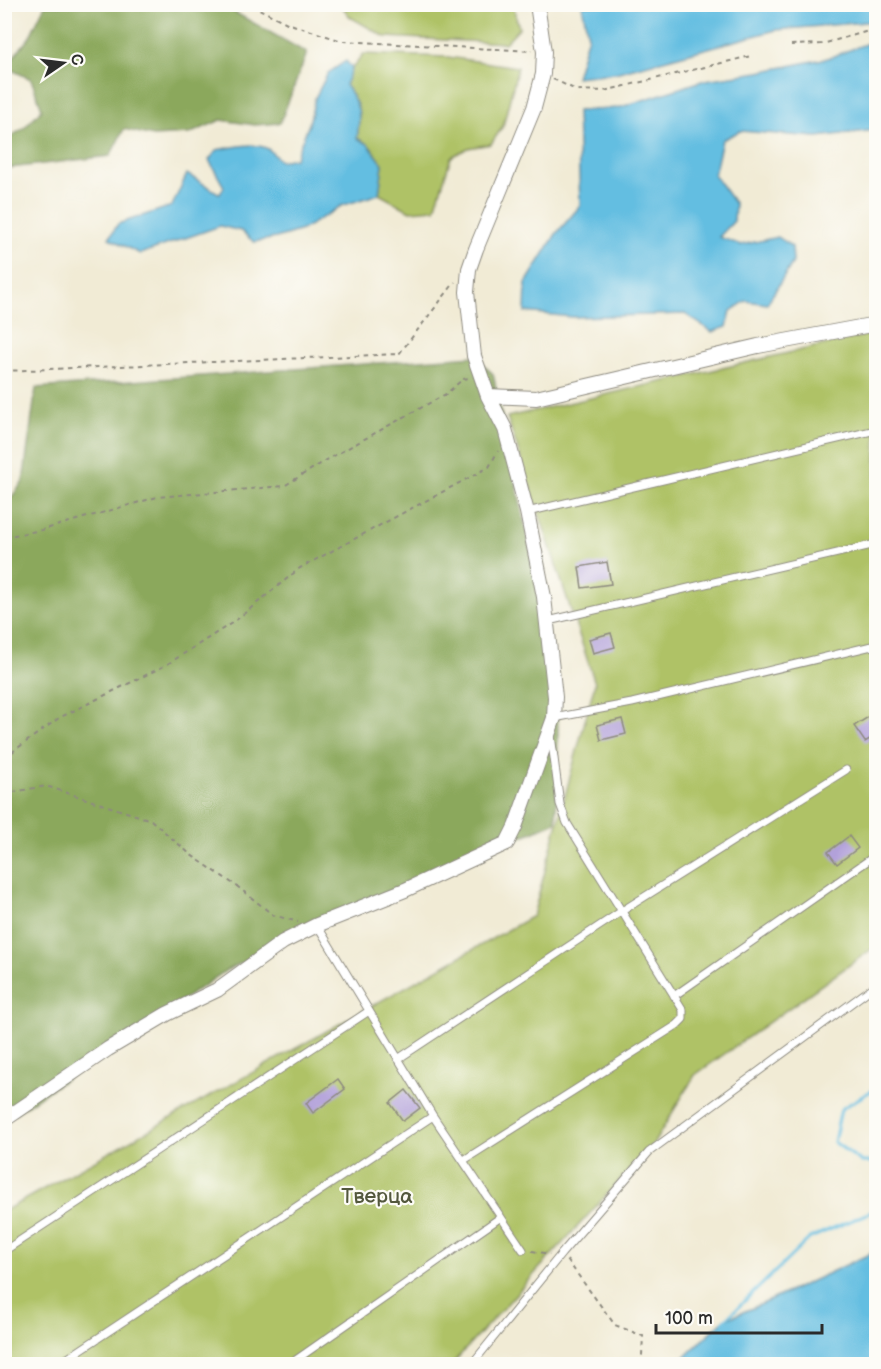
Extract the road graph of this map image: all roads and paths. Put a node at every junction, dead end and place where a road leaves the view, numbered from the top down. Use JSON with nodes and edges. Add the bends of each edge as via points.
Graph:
{"nodes":[{"id":1,"x":242,"y":4,"type":"edge"},
{"id":2,"x":537,"y":4,"type":"edge"},
{"id":3,"x":876,"y":29,"type":"edge"},
{"id":4,"x":791,"y":45,"type":"dead end"},
{"id":5,"x":544,"y":52,"type":"junction"},
{"id":6,"x":751,"y":56,"type":"dead end"},
{"id":7,"x":543,"y":74,"type":"junction"},
{"id":8,"x":469,"y":270,"type":"junction"},
{"id":9,"x":876,"y":324,"type":"edge"},
{"id":10,"x":4,"y":370,"type":"edge"},
{"id":11,"x":481,"y":376,"type":"junction"},
{"id":12,"x":488,"y":396,"type":"junction"},
{"id":13,"x":876,"y":430,"type":"edge"},
{"id":14,"x":506,"y":435,"type":"junction"},
{"id":15,"x":527,"y":512,"type":"junction"},
{"id":16,"x":4,"y":537,"type":"edge"},
{"id":17,"x":876,"y":544,"type":"edge"},
{"id":18,"x":548,"y":621,"type":"junction"},
{"id":19,"x":876,"y":645,"type":"edge"},
{"id":20,"x":552,"y":724,"type":"junction"},
{"id":21,"x":4,"y":758,"type":"edge"},
{"id":22,"x":846,"y":770,"type":"dead end"},
{"id":23,"x":4,"y":790,"type":"edge"},
{"id":24,"x":876,"y":855,"type":"edge"},
{"id":25,"x":622,"y":911,"type":"junction"},
{"id":26,"x":317,"y":925,"type":"junction"},
{"id":27,"x":876,"y":986,"type":"edge"},
{"id":28,"x":674,"y":996,"type":"junction"},
{"id":29,"x":369,"y":1011,"type":"junction"},
{"id":30,"x":398,"y":1059,"type":"junction"},
{"id":31,"x":434,"y":1116,"type":"junction"},
{"id":32,"x":4,"y":1120,"type":"edge"},
{"id":33,"x":464,"y":1160,"type":"junction"},
{"id":34,"x":501,"y":1217,"type":"junction"},
{"id":35,"x":523,"y":1250,"type":"joint"},
{"id":36,"x":4,"y":1251,"type":"edge"},
{"id":37,"x":562,"y":1253,"type":"junction"},
{"id":38,"x":59,"y":1365,"type":"edge"},
{"id":39,"x":290,"y":1365,"type":"edge"},
{"id":40,"x":472,"y":1365,"type":"edge"},
{"id":41,"x":639,"y":1365,"type":"edge"}],
"edges":[{"from":1,"to":5,"type":"path","via":[[342,41]]},
{"from":2,"to":5,"type":"street"},
{"from":3,"to":4,"type":"path","via":[[822,44]]},
{"from":5,"to":7,"type":"street"},
{"from":6,"to":7,"type":"path","via":[[604,91],[576,90]]},
{"from":7,"to":8,"type":"street","via":[[534,108]]},
{"from":8,"to":10,"type":"path","via":[[450,286],[399,354]]},
{"from":8,"to":11,"type":"street","via":[[471,338]]},
{"from":9,"to":12,"type":"street","via":[[758,346],[536,398]]},
{"from":11,"to":12,"type":"street"},
{"from":11,"to":16,"type":"path","via":[[463,379],[446,394],[284,486],[157,497],[42,531]]},
{"from":12,"to":14,"type":"street"},
{"from":13,"to":15,"type":"lane"},
{"from":14,"to":15,"type":"street"},
{"from":14,"to":21,"type":"path","via":[[489,467],[300,568],[235,621],[166,666],[59,718]]},
{"from":15,"to":18,"type":"street"},
{"from":17,"to":18,"type":"lane"},
{"from":18,"to":20,"type":"street","via":[[555,697]]},
{"from":19,"to":20,"type":"lane"},
{"from":20,"to":25,"type":"lane","via":[[560,804],[567,823]]},
{"from":20,"to":26,"type":"street","via":[[507,843]]},
{"from":22,"to":25,"type":"lane"},
{"from":23,"to":26,"type":"path","via":[[46,786],[152,820],[190,855],[273,915]]},
{"from":24,"to":28,"type":"lane"},
{"from":25,"to":28,"type":"lane"},
{"from":25,"to":30,"type":"lane"},
{"from":26,"to":29,"type":"lane"},
{"from":26,"to":32,"type":"street","via":[[283,942],[217,990],[108,1049]]},
{"from":27,"to":37,"type":"lane","via":[[658,1144]]},
{"from":28,"to":33,"type":"lane","via":[[684,1014],[677,1025]]},
{"from":29,"to":30,"type":"lane"},
{"from":29,"to":36,"type":"lane"},
{"from":30,"to":31,"type":"lane"},
{"from":31,"to":33,"type":"lane"},
{"from":31,"to":38,"type":"lane"},
{"from":33,"to":34,"type":"lane"},
{"from":34,"to":35,"type":"lane"},
{"from":34,"to":39,"type":"lane"},
{"from":35,"to":37,"type":"path"},
{"from":37,"to":40,"type":"lane"},
{"from":37,"to":41,"type":"path","via":[[615,1325],[643,1336]]}]}
